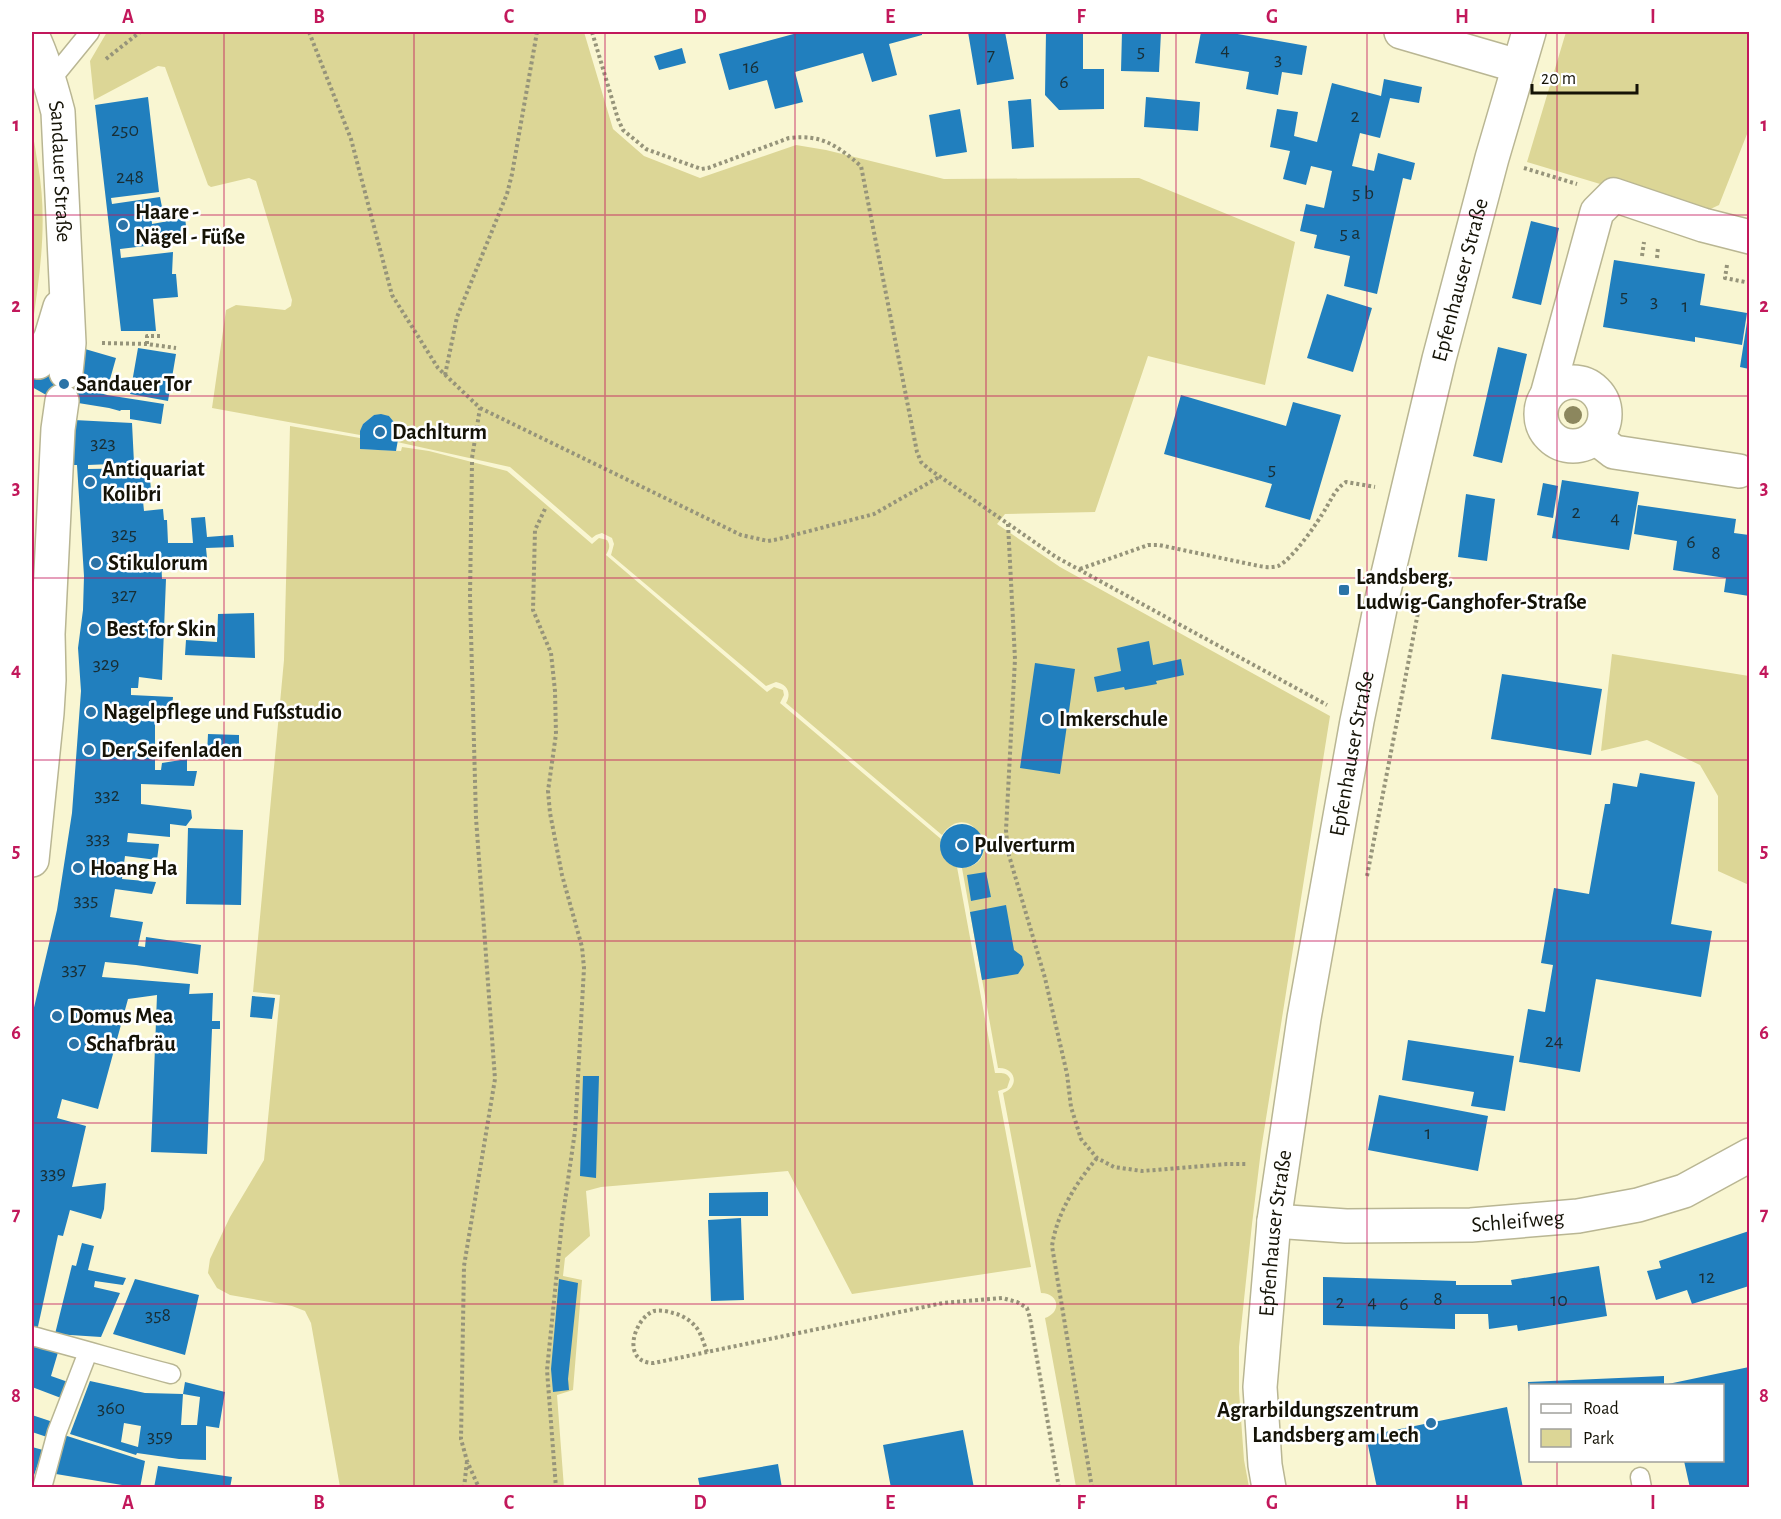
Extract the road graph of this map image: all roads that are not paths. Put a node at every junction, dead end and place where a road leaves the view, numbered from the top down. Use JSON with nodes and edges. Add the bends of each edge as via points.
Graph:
{"nodes":[{"id":1,"x":90,"y":32,"type":"edge"},
{"id":2,"x":1401,"y":32,"type":"edge"},
{"id":3,"x":1529,"y":32,"type":"edge"},
{"id":4,"x":32,"y":35,"type":"edge"},
{"id":5,"x":1518,"y":66,"type":"junction"},
{"id":6,"x":50,"y":81,"type":"junction"},
{"id":7,"x":1749,"y":237,"type":"edge"},
{"id":8,"x":1547,"y":395,"type":"junction"},
{"id":9,"x":1596,"y":438,"type":"junction"},
{"id":10,"x":1739,"y":471,"type":"dead end"},
{"id":11,"x":43,"y":515,"type":"edge"},
{"id":12,"x":32,"y":860,"type":"edge"},
{"id":13,"x":1749,"y":1155,"type":"edge"},
{"id":14,"x":1274,"y":1221,"type":"junction"},
{"id":15,"x":32,"y":1336,"type":"edge"},
{"id":16,"x":88,"y":1352,"type":"junction"},
{"id":17,"x":171,"y":1374,"type":"dead end"},
{"id":18,"x":42,"y":1488,"type":"edge"},
{"id":19,"x":1269,"y":1488,"type":"edge"}],
"edges":[{"from":1,"to":6,"type":"lane"},
{"from":2,"to":5,"type":"street"},
{"from":3,"to":5,"type":"street","name":"Epfenhauser Straße"},
{"from":4,"to":6,"type":"street","name":"Sandauer Straße"},
{"from":5,"to":14,"type":"street","name":"Epfenhauser Straße","via":[[1453,305],[1382,599],[1304,1018]]},
{"from":6,"to":11,"type":"street","name":"Sandauer Straße","via":[[58,112],[65,276],[59,381]]},
{"from":7,"to":8,"type":"street","via":[[1614,195],[1597,212]]},
{"from":8,"to":9,"type":"street","via":[[1540,416],[1549,437],[1569,447]]},
{"from":8,"to":9,"type":"street","via":[[1554,388],[1573,382],[1592,388],[1606,414]]},
{"from":9,"to":10,"type":"street","via":[[1614,452]]},
{"from":11,"to":12,"type":"street","name":"Sandauer Straße","via":[[49,680]]},
{"from":13,"to":14,"type":"street","name":"Schleifweg","via":[[1684,1191],[1638,1205],[1578,1216],[1471,1225],[1346,1226]]},
{"from":14,"to":19,"type":"street","name":"Epfenhauser Straße","via":[[1260,1387]]},
{"from":15,"to":16,"type":"lane"},
{"from":16,"to":17,"type":"lane"},
{"from":16,"to":18,"type":"lane","via":[[57,1432]]}]}
